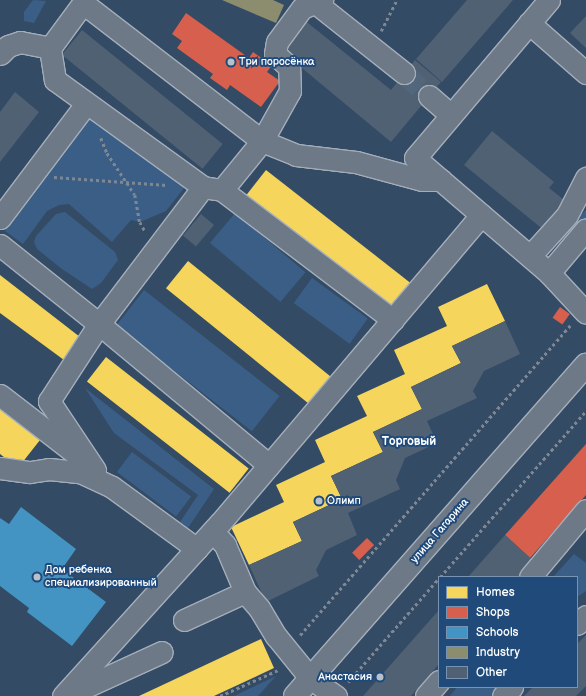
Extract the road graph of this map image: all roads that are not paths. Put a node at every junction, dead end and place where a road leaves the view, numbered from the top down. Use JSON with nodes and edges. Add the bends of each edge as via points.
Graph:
{"nodes":[{"id":1,"x":549,"y":0,"type":"edge"},
{"id":2,"x":320,"y":2,"type":"edge"},
{"id":3,"x":529,"y":23,"type":"junction"},
{"id":4,"x":50,"y":48,"type":"junction"},
{"id":5,"x":0,"y":54,"type":"edge"},
{"id":6,"x":586,"y":73,"type":"edge"},
{"id":7,"x":404,"y":74,"type":"tunnel mouth"},
{"id":8,"x":429,"y":96,"type":"tunnel mouth"},
{"id":9,"x":86,"y":104,"type":"junction"},
{"id":10,"x":451,"y":115,"type":"junction"},
{"id":11,"x":262,"y":141,"type":"junction"},
{"id":12,"x":586,"y":178,"type":"edge"},
{"id":13,"x":441,"y":180,"type":"junction"},
{"id":14,"x":212,"y":189,"type":"junction"},
{"id":15,"x":481,"y":215,"type":"junction"},
{"id":16,"x":0,"y":218,"type":"edge"},
{"id":17,"x":586,"y":229,"type":"edge"},
{"id":18,"x":0,"y":246,"type":"edge"},
{"id":19,"x":530,"y":256,"type":"junction"},
{"id":20,"x":549,"y":273,"type":"junction"},
{"id":21,"x":586,"y":313,"type":"edge"},
{"id":22,"x":393,"y":320,"type":"junction"},
{"id":23,"x":99,"y":324,"type":"junction"},
{"id":24,"x":586,"y":365,"type":"edge"},
{"id":25,"x":0,"y":395,"type":"edge"},
{"id":26,"x":270,"y":465,"type":"junction"},
{"id":27,"x":0,"y":468,"type":"edge"},
{"id":28,"x":95,"y":470,"type":"junction"},
{"id":29,"x":112,"y":487,"type":"junction"},
{"id":30,"x":586,"y":510,"type":"edge"},
{"id":31,"x":213,"y":532,"type":"junction"},
{"id":32,"x":197,"y":549,"type":"junction"},
{"id":33,"x":531,"y":576,"type":"edge"},
{"id":34,"x":246,"y":592,"type":"junction"},
{"id":35,"x":586,"y":616,"type":"edge"},
{"id":36,"x":184,"y":620,"type":"dead end"},
{"id":37,"x":578,"y":623,"type":"edge"},
{"id":38,"x":162,"y":652,"type":"dead end"},
{"id":39,"x":310,"y":678,"type":"junction"},
{"id":40,"x":438,"y":682,"type":"edge"},
{"id":41,"x":511,"y":688,"type":"edge"},
{"id":42,"x":340,"y":690,"type":"edge"},
{"id":43,"x":63,"y":696,"type":"edge"},
{"id":44,"x":66,"y":696,"type":"edge"},
{"id":45,"x":295,"y":696,"type":"edge"},
{"id":46,"x":426,"y":696,"type":"edge"},
{"id":47,"x":503,"y":696,"type":"edge"}],
"edges":[{"from":1,"to":3,"type":"lane"},
{"from":2,"to":7,"type":"lane"},
{"from":2,"to":11,"type":"lane","via":[[302,8],[276,42],[275,54],[289,68],[290,91]]},
{"from":3,"to":6,"type":"lane"},
{"from":3,"to":10,"type":"lane"},
{"from":4,"to":5,"type":"lane","via":[[20,42],[8,46]]},
{"from":4,"to":9,"type":"lane","via":[[55,80]]},
{"from":4,"to":11,"type":"lane","via":[[83,3]]},
{"from":8,"to":10,"type":"lane"},
{"from":9,"to":14,"type":"lane"},
{"from":9,"to":16,"type":"lane"},
{"from":10,"to":13,"type":"lane","via":[[415,158]]},
{"from":11,"to":13,"type":"lane","via":[[296,155],[356,162],[422,180]]},
{"from":11,"to":14,"type":"lane"},
{"from":12,"to":19,"type":"lane","via":[[567,215]]},
{"from":13,"to":15,"type":"lane"},
{"from":14,"to":22,"type":"lane"},
{"from":14,"to":23,"type":"lane","via":[[156,250]]},
{"from":15,"to":19,"type":"lane"},
{"from":15,"to":22,"type":"lane"},
{"from":17,"to":20,"type":"lane"},
{"from":18,"to":23,"type":"lane"},
{"from":19,"to":20,"type":"lane"},
{"from":20,"to":21,"type":"lane"},
{"from":22,"to":26,"type":"lane"},
{"from":23,"to":26,"type":"lane"},
{"from":23,"to":28,"type":"lane","via":[[49,401]]},
{"from":24,"to":39,"type":"main road","name":"улица Гагарина"},
{"from":25,"to":28,"type":"lane"},
{"from":26,"to":31,"type":"lane"},
{"from":27,"to":29,"type":"lane","via":[[30,472],[49,469],[80,472]]},
{"from":28,"to":29,"type":"lane"},
{"from":29,"to":32,"type":"lane"},
{"from":30,"to":33,"type":"lane"},
{"from":31,"to":32,"type":"lane"},
{"from":31,"to":34,"type":"lane","via":[[225,545]]},
{"from":32,"to":43,"type":"lane"},
{"from":34,"to":36,"type":"lane"},
{"from":34,"to":39,"type":"lane"},
{"from":35,"to":37,"type":"lane"},
{"from":38,"to":44,"type":"lane"},
{"from":39,"to":42,"type":"lane"},
{"from":39,"to":45,"type":"main road","name":"улица Гагарина"},
{"from":40,"to":46,"type":"lane"},
{"from":41,"to":47,"type":"lane"}]}
